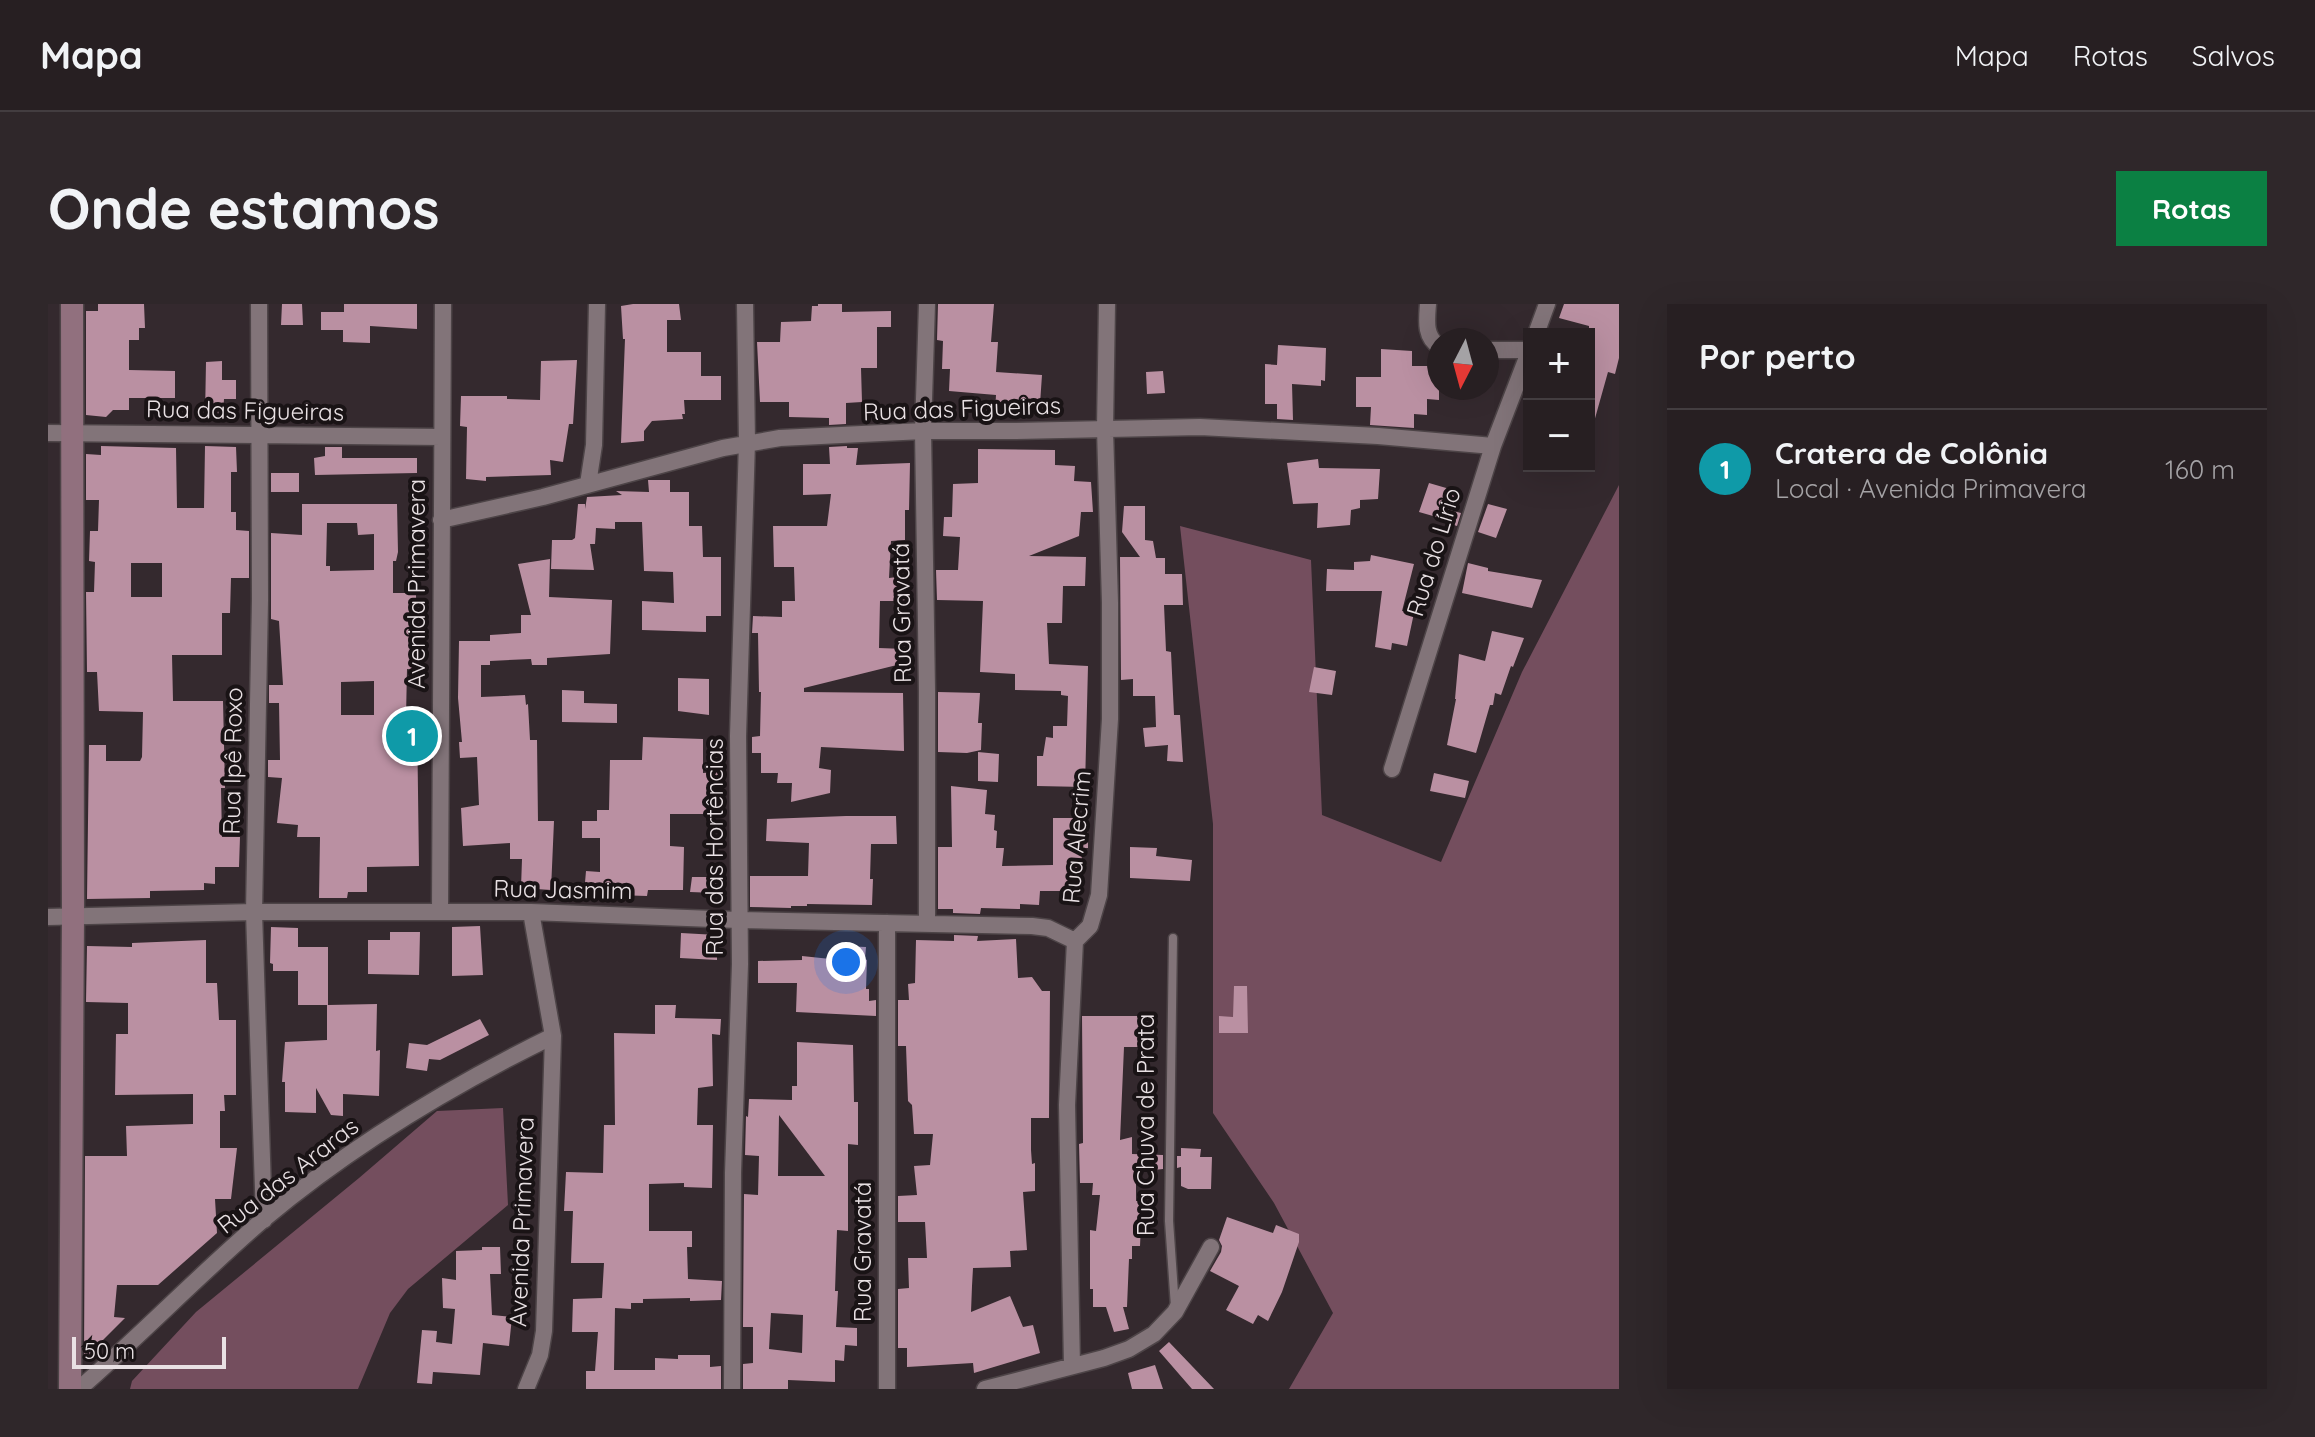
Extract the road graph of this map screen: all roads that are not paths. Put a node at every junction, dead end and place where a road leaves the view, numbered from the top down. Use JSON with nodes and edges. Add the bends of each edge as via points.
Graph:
{"nodes":[{"id":1,"x":72,"y":304,"type":"edge"},
{"id":2,"x":259,"y":304,"type":"edge"},
{"id":3,"x":443,"y":304,"type":"edge"},
{"id":4,"x":597,"y":304,"type":"edge"},
{"id":5,"x":745,"y":304,"type":"edge"},
{"id":6,"x":927,"y":304,"type":"edge"},
{"id":7,"x":1107,"y":304,"type":"edge"},
{"id":8,"x":1428,"y":304,"type":"edge"},
{"id":9,"x":1547,"y":304,"type":"edge"},
{"id":10,"x":1429,"y":328,"type":"edge"},
{"id":11,"x":1538,"y":328,"type":"edge"},
{"id":12,"x":1499,"y":350,"type":"edge"},
{"id":13,"x":1523,"y":351,"type":"edge"},
{"id":14,"x":1523,"y":367,"type":"edge"},
{"id":15,"x":1105,"y":429,"type":"junction"},
{"id":16,"x":923,"y":431,"type":"junction"},
{"id":17,"x":48,"y":433,"type":"edge"},
{"id":18,"x":72,"y":433,"type":"junction"},
{"id":19,"x":258,"y":435,"type":"junction"},
{"id":20,"x":441,"y":437,"type":"junction"},
{"id":21,"x":747,"y":442,"type":"junction"},
{"id":22,"x":1493,"y":446,"type":"junction"},
{"id":23,"x":588,"y":484,"type":"junction"},
{"id":24,"x":441,"y":520,"type":"junction"},
{"id":25,"x":1392,"y":769,"type":"dead end"},
{"id":26,"x":254,"y":912,"type":"junction"},
{"id":27,"x":440,"y":912,"type":"junction"},
{"id":28,"x":531,"y":912,"type":"junction"},
{"id":29,"x":73,"y":916,"type":"junction"},
{"id":30,"x":48,"y":917,"type":"edge"},
{"id":31,"x":739,"y":920,"type":"junction"},
{"id":32,"x":927,"y":922,"type":"junction"},
{"id":33,"x":887,"y":923,"type":"junction"},
{"id":34,"x":1173,"y":938,"type":"dead end"},
{"id":35,"x":1075,"y":941,"type":"junction"},
{"id":36,"x":553,"y":1036,"type":"junction"},
{"id":37,"x":264,"y":1220,"type":"junction"},
{"id":38,"x":1211,"y":1247,"type":"dead end"},
{"id":39,"x":1175,"y":1312,"type":"junction"},
{"id":40,"x":1072,"y":1366,"type":"junction"},
{"id":41,"x":70,"y":1389,"type":"edge"},
{"id":42,"x":79,"y":1389,"type":"edge"},
{"id":43,"x":526,"y":1389,"type":"edge"},
{"id":44,"x":732,"y":1389,"type":"edge"},
{"id":45,"x":887,"y":1389,"type":"edge"},
{"id":46,"x":985,"y":1389,"type":"edge"}],
"edges":[{"from":1,"to":18,"type":"street"},
{"from":2,"to":19,"type":"street","name":"Rua Ipê Roxo"},
{"from":3,"to":20,"type":"street","name":"Avenida Primavera"},
{"from":4,"to":23,"type":"street","via":[[594,445]]},
{"from":5,"to":21,"type":"street","name":"Rua das Hortências"},
{"from":6,"to":16,"type":"street","name":"Rua Gravatá"},
{"from":7,"to":15,"type":"street","name":"Rua Alecrim"},
{"from":8,"to":10,"type":"street"},
{"from":9,"to":11,"type":"street"},
{"from":12,"to":13,"type":"street"},
{"from":14,"to":22,"type":"street","name":"Rua do Lírio"},
{"from":15,"to":16,"type":"street","name":"Rua das Figueiras"},
{"from":15,"to":22,"type":"street","name":"Rua das Figueiras","via":[[1271,430]]},
{"from":15,"to":35,"type":"street","name":"Rua Alecrim","via":[[1110,719],[1102,871],[1095,915]]},
{"from":16,"to":21,"type":"street","name":"Rua das Figueiras"},
{"from":16,"to":32,"type":"street","name":"Rua Gravatá"},
{"from":17,"to":18,"type":"street","name":"Rua das Figueiras"},
{"from":18,"to":19,"type":"street","name":"Rua das Figueiras"},
{"from":18,"to":29,"type":"street"},
{"from":19,"to":20,"type":"street","name":"Rua das Figueiras"},
{"from":19,"to":26,"type":"street","name":"Rua Ipê Roxo"},
{"from":20,"to":24,"type":"street","name":"Avenida Primavera"},
{"from":21,"to":23,"type":"street","name":"Rua das Figueiras"},
{"from":21,"to":31,"type":"street","name":"Rua das Hortências","via":[[738,736]]},
{"from":22,"to":25,"type":"street","name":"Rua do Lírio"},
{"from":23,"to":24,"type":"street","name":"Rua das Figueiras"},
{"from":24,"to":27,"type":"street","name":"Avenida Primavera"},
{"from":26,"to":27,"type":"street","name":"Rua Jasmim"},
{"from":26,"to":29,"type":"street","name":"Rua Jasmim"},
{"from":26,"to":37,"type":"street","name":"Rua Ipê Roxo"},
{"from":27,"to":28,"type":"street","name":"Rua Jasmim"},
{"from":28,"to":31,"type":"street","name":"Rua Jasmim"},
{"from":28,"to":36,"type":"street","name":"Avenida Primavera"},
{"from":29,"to":30,"type":"street","name":"Rua Jasmim"},
{"from":29,"to":41,"type":"street"},
{"from":31,"to":33,"type":"street","name":"Rua Jasmim"},
{"from":31,"to":44,"type":"street","name":"Rua das Hortências"},
{"from":32,"to":33,"type":"street","name":"Rua Jasmim"},
{"from":32,"to":35,"type":"street","name":"Rua Jasmim","via":[[1048,928]]},
{"from":33,"to":45,"type":"street","name":"Rua Gravatá"},
{"from":34,"to":39,"type":"lane","name":"Rua Chuva de Prata","via":[[1169,1221]]},
{"from":35,"to":40,"type":"street","via":[[1067,1105]]},
{"from":36,"to":37,"type":"street","name":"Rua das Araras","via":[[437,1099],[338,1162]]},
{"from":36,"to":43,"type":"street","name":"Avenida Primavera","via":[[544,1331]]},
{"from":37,"to":42,"type":"street","name":"Rua das Araras"},
{"from":38,"to":39,"type":"street"},
{"from":39,"to":40,"type":"street","via":[[1129,1349]]},
{"from":40,"to":46,"type":"street"}]}
